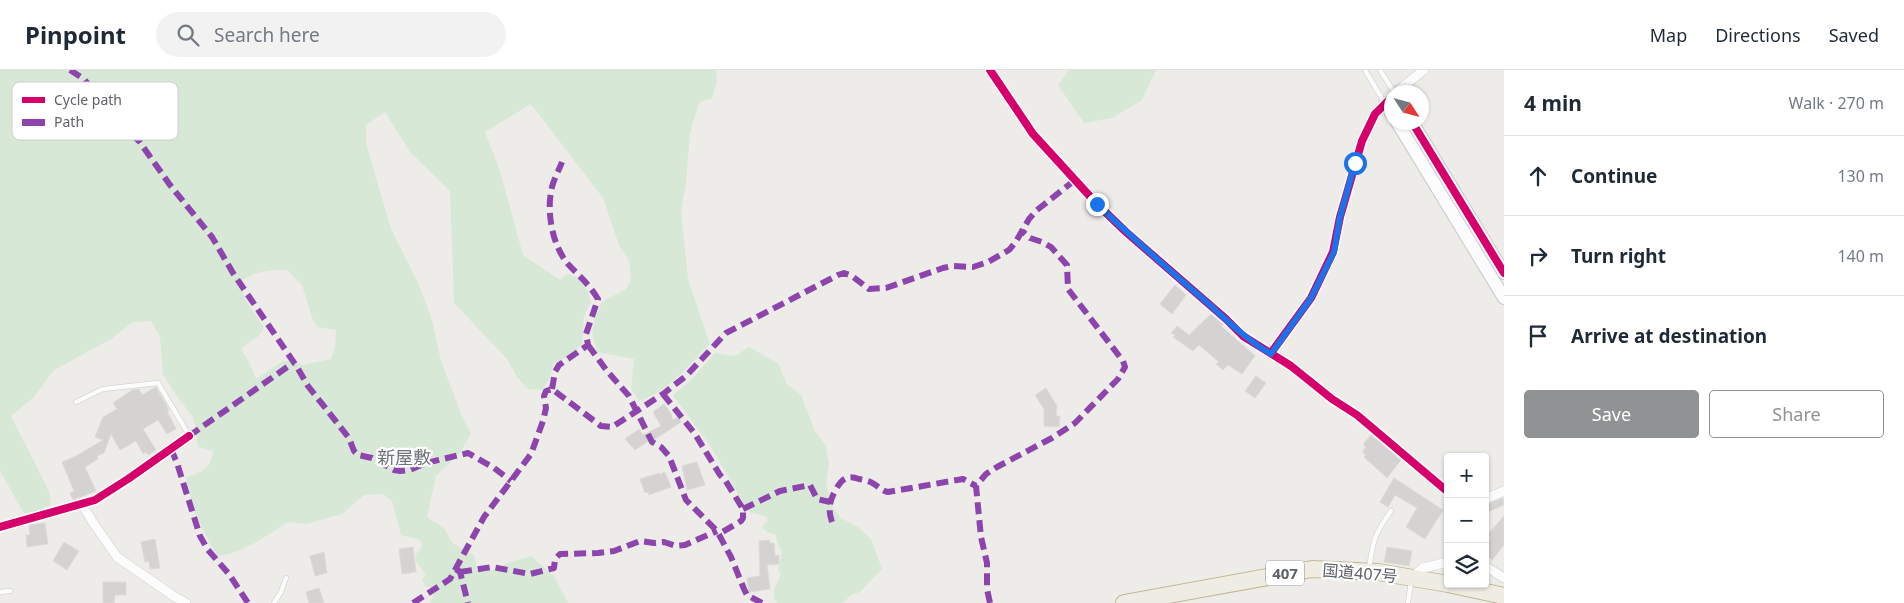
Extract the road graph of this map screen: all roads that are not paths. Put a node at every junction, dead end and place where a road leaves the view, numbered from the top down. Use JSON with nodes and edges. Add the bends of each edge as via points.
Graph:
{"nodes":[{"id":1,"x":990,"y":70,"type":"edge"},
{"id":2,"x":1365,"y":70,"type":"edge"},
{"id":3,"x":1380,"y":70,"type":"edge"},
{"id":4,"x":1424,"y":70,"type":"edge"},
{"id":5,"x":1390,"y":85,"type":"edge"},
{"id":6,"x":1404,"y":85,"type":"edge"},
{"id":7,"x":1384,"y":97,"type":"edge"},
{"id":8,"x":1384,"y":108,"type":"edge"},
{"id":9,"x":1402,"y":130,"type":"edge"},
{"id":10,"x":1417,"y":130,"type":"edge"},
{"id":11,"x":1504,"y":273,"type":"edge"},
{"id":12,"x":1504,"y":298,"type":"edge"},
{"id":13,"x":1271,"y":354,"type":"junction"},
{"id":14,"x":76,"y":402,"type":"dead end"},
{"id":15,"x":189,"y":436,"type":"joint"},
{"id":16,"x":1444,"y":489,"type":"edge"},
{"id":17,"x":1504,"y":491,"type":"edge"},
{"id":18,"x":1487,"y":498,"type":"edge"},
{"id":19,"x":82,"y":504,"type":"junction"},
{"id":20,"x":1392,"y":511,"type":"dead end"},
{"id":21,"x":0,"y":527,"type":"edge"},
{"id":22,"x":1444,"y":563,"type":"edge"},
{"id":23,"x":1489,"y":569,"type":"edge"},
{"id":24,"x":1368,"y":571,"type":"junction"},
{"id":25,"x":286,"y":578,"type":"dead end"},
{"id":26,"x":1411,"y":578,"type":"junction"},
{"id":27,"x":1504,"y":578,"type":"edge"},
{"id":28,"x":1444,"y":583,"type":"edge"},
{"id":29,"x":1467,"y":588,"type":"edge"},
{"id":30,"x":10,"y":591,"type":"dead end"},
{"id":31,"x":0,"y":592,"type":"edge"},
{"id":32,"x":1504,"y":596,"type":"edge"},
{"id":33,"x":186,"y":603,"type":"edge"},
{"id":34,"x":274,"y":603,"type":"edge"},
{"id":35,"x":1124,"y":603,"type":"edge"},
{"id":36,"x":1408,"y":603,"type":"edge"}],
"edges":[{"from":1,"to":13,"type":"street","via":[[1033,134],[1097,204],[1243,336]]},
{"from":2,"to":7,"type":"lane"},
{"from":3,"to":5,"type":"lane"},
{"from":4,"to":6,"type":"street"},
{"from":8,"to":13,"type":"street","via":[[1375,114],[1362,140],[1340,217],[1334,252],[1311,298]]},
{"from":9,"to":12,"type":"street"},
{"from":10,"to":11,"type":"street"},
{"from":13,"to":16,"type":"street","via":[[1357,414]]},
{"from":14,"to":15,"type":"lane","via":[[103,389],[158,383]]},
{"from":15,"to":19,"type":"street","via":[[95,500]]},
{"from":17,"to":18,"type":"street"},
{"from":19,"to":21,"type":"street"},
{"from":19,"to":33,"type":"street","via":[[117,557]]},
{"from":20,"to":24,"type":"lane","via":[[1372,542]]},
{"from":22,"to":26,"type":"street","via":[[1423,568]]},
{"from":23,"to":27,"type":"street"},
{"from":24,"to":26,"type":"highway","name":"国道407号","number":"407"},
{"from":24,"to":35,"type":"highway","name":"国道407号","number":"407","via":[[1312,569]]},
{"from":25,"to":34,"type":"lane"},
{"from":26,"to":28,"type":"highway","name":"国道407号","number":"407"},
{"from":26,"to":36,"type":"lane"},
{"from":29,"to":32,"type":"highway","name":"国道407号","number":"407"},
{"from":30,"to":31,"type":"lane"}]}
